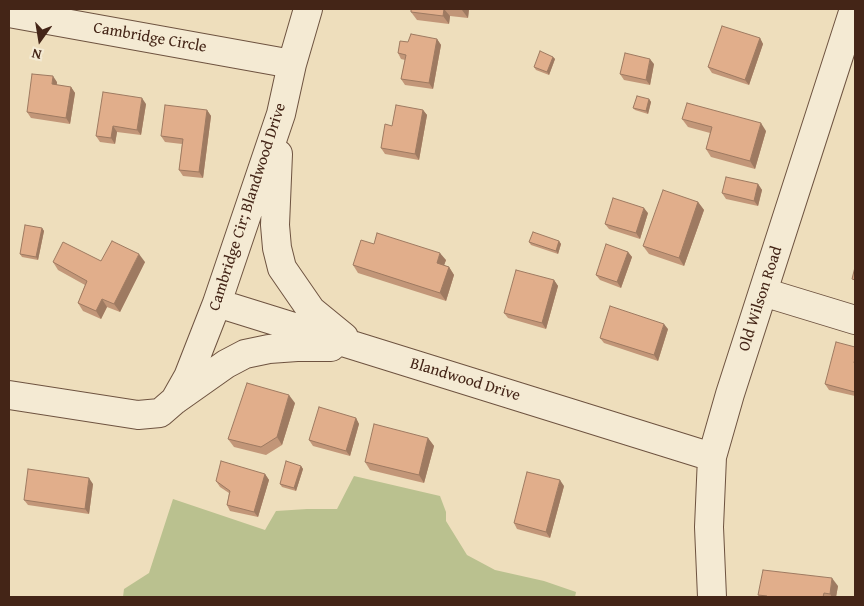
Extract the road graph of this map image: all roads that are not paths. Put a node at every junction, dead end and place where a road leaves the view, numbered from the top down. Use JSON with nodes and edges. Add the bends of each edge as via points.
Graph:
{"nodes":[{"id":1,"x":308,"y":9,"type":"edge"},
{"id":2,"x":854,"y":9,"type":"edge"},
{"id":3,"x":9,"y":13,"type":"edge"},
{"id":4,"x":292,"y":64,"type":"junction"},
{"id":5,"x":281,"y":114,"type":"junction"},
{"id":6,"x":763,"y":292,"type":"junction"},
{"id":7,"x":218,"y":303,"type":"junction"},
{"id":8,"x":855,"y":320,"type":"edge"},
{"id":9,"x":357,"y":347,"type":"junction"},
{"id":10,"x":9,"y":395,"type":"edge"},
{"id":11,"x":175,"y":400,"type":"junction"},
{"id":12,"x":712,"y":457,"type":"junction"},
{"id":13,"x":712,"y":597,"type":"edge"}],
"edges":[{"from":1,"to":4,"type":"street","name":"Cambridge Cir; Blandwood Drive"},
{"from":2,"to":6,"type":"street","name":"Old Wilson Road"},
{"from":3,"to":4,"type":"street","name":"Cambridge Circle"},
{"from":4,"to":5,"type":"street","name":"Cambridge Cir; Blandwood Drive"},
{"from":5,"to":7,"type":"street","name":"Cambridge Cir; Blandwood Drive"},
{"from":5,"to":9,"type":"street","via":[[274,225],[282,268],[311,310]]},
{"from":6,"to":8,"type":"street"},
{"from":6,"to":12,"type":"street","name":"Old Wilson Road"},
{"from":7,"to":9,"type":"street","name":"Blandwood Drive"},
{"from":7,"to":11,"type":"street","name":"Cambridge Cir; Blandwood Drive"},
{"from":9,"to":11,"type":"street","via":[[297,346],[245,354]]},
{"from":9,"to":12,"type":"street","name":"Blandwood Drive"},
{"from":10,"to":11,"type":"street","via":[[138,415],[160,413]]},
{"from":12,"to":13,"type":"street","name":"Old Wilson Road","via":[[709,528]]}]}
